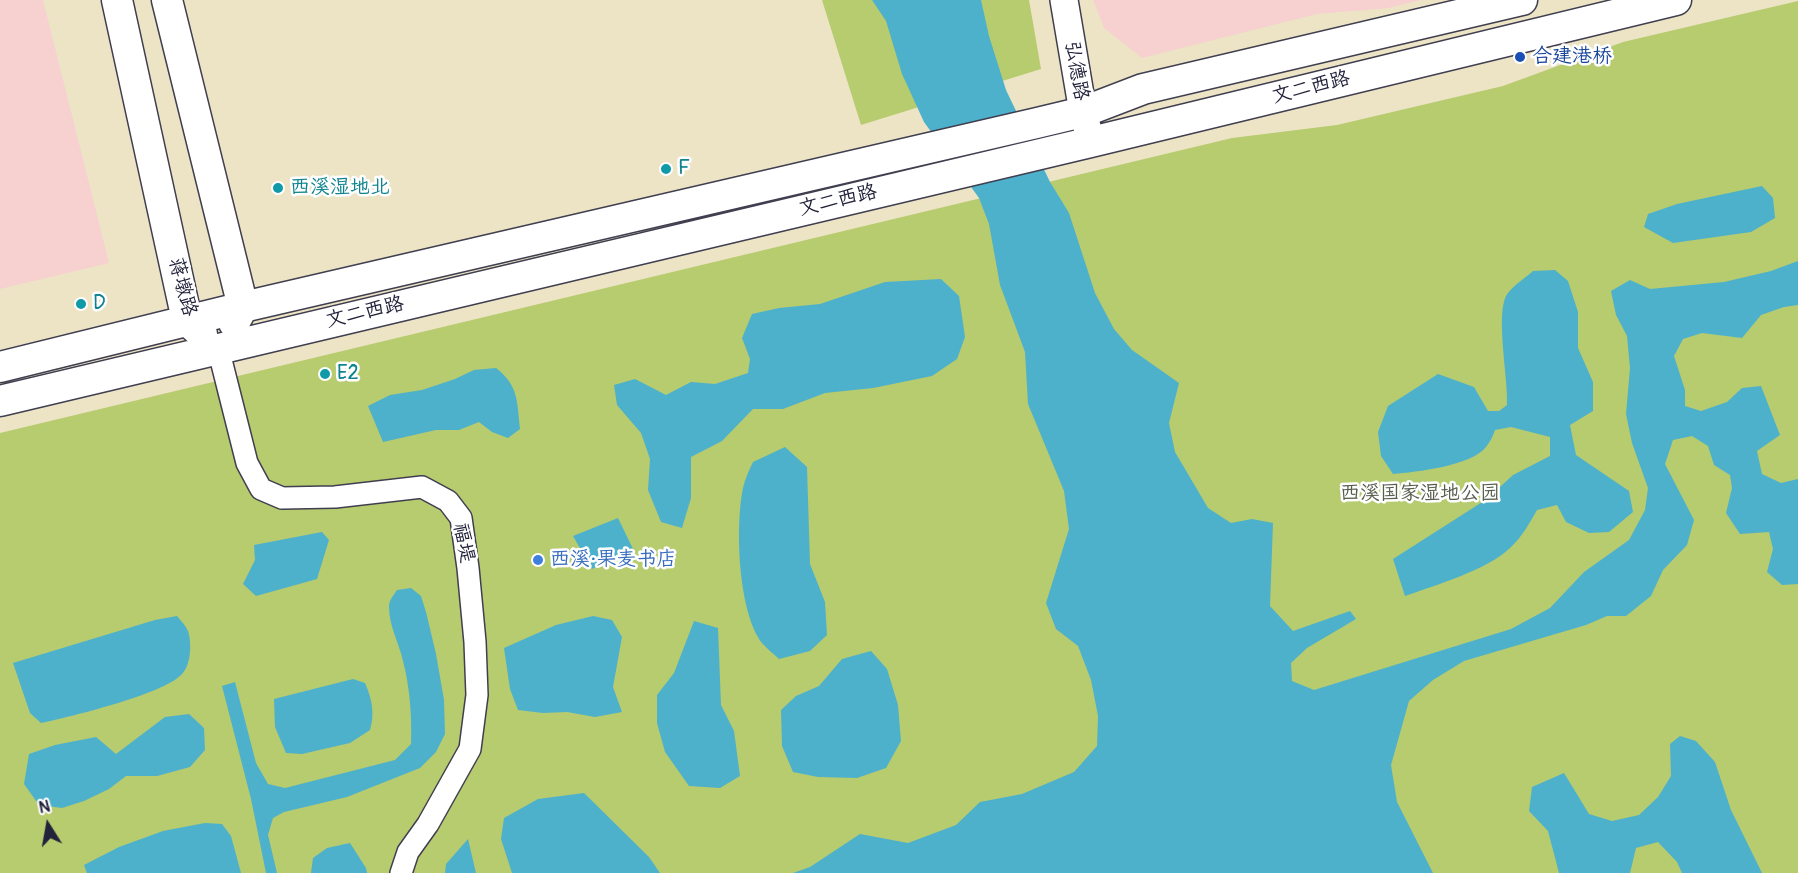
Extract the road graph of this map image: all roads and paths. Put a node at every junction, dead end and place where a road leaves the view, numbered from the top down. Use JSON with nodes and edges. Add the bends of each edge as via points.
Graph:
{"nodes":[{"id":1,"x":117,"y":0,"type":"edge"},
{"id":2,"x":167,"y":0,"type":"edge"},
{"id":3,"x":1064,"y":0,"type":"edge"},
{"id":4,"x":1522,"y":0,"type":"edge"},
{"id":5,"x":1676,"y":0,"type":"edge"},
{"id":6,"x":1083,"y":112,"type":"junction"},
{"id":7,"x":1041,"y":138,"type":"junction"},
{"id":8,"x":1091,"y":142,"type":"junction"},
{"id":9,"x":243,"y":307,"type":"junction"},
{"id":10,"x":188,"y":320,"type":"junction"},
{"id":11,"x":218,"y":348,"type":"junction"},
{"id":12,"x":0,"y":367,"type":"edge"},
{"id":13,"x":0,"y":401,"type":"edge"},
{"id":14,"x":401,"y":873,"type":"edge"}],
"edges":[{"from":1,"to":10,"type":"main road","name":"蒋墩路"},
{"from":2,"to":9,"type":"main road"},
{"from":3,"to":6,"type":"street","name":"弘德路"},
{"from":4,"to":6,"type":"main road","name":"文二西路","via":[[1143,88]]},
{"from":5,"to":8,"type":"main road","name":"文二西路"},
{"from":6,"to":7,"type":"main road","name":"文二西路"},
{"from":6,"to":8,"type":"street","name":"弘德路"},
{"from":7,"to":8,"type":"main road","name":"文二西路"},
{"from":7,"to":9,"type":"main road","name":"文二西路","via":[[916,151]]},
{"from":7,"to":11,"type":"main road","name":"文二西路","via":[[934,178]]},
{"from":9,"to":10,"type":"main road","name":"文二西路"},
{"from":9,"to":11,"type":"main road"},
{"from":10,"to":11,"type":"main road","name":"蒋墩路"},
{"from":10,"to":12,"type":"main road","name":"文二西路"},
{"from":11,"to":13,"type":"main road","name":"文二西路"},
{"from":11,"to":14,"type":"street","name":"福堤","via":[[247,463],[261,489],[282,498],[335,497],[422,487],[448,501],[461,518],[475,642],[477,694],[470,749],[408,852]]}]}
